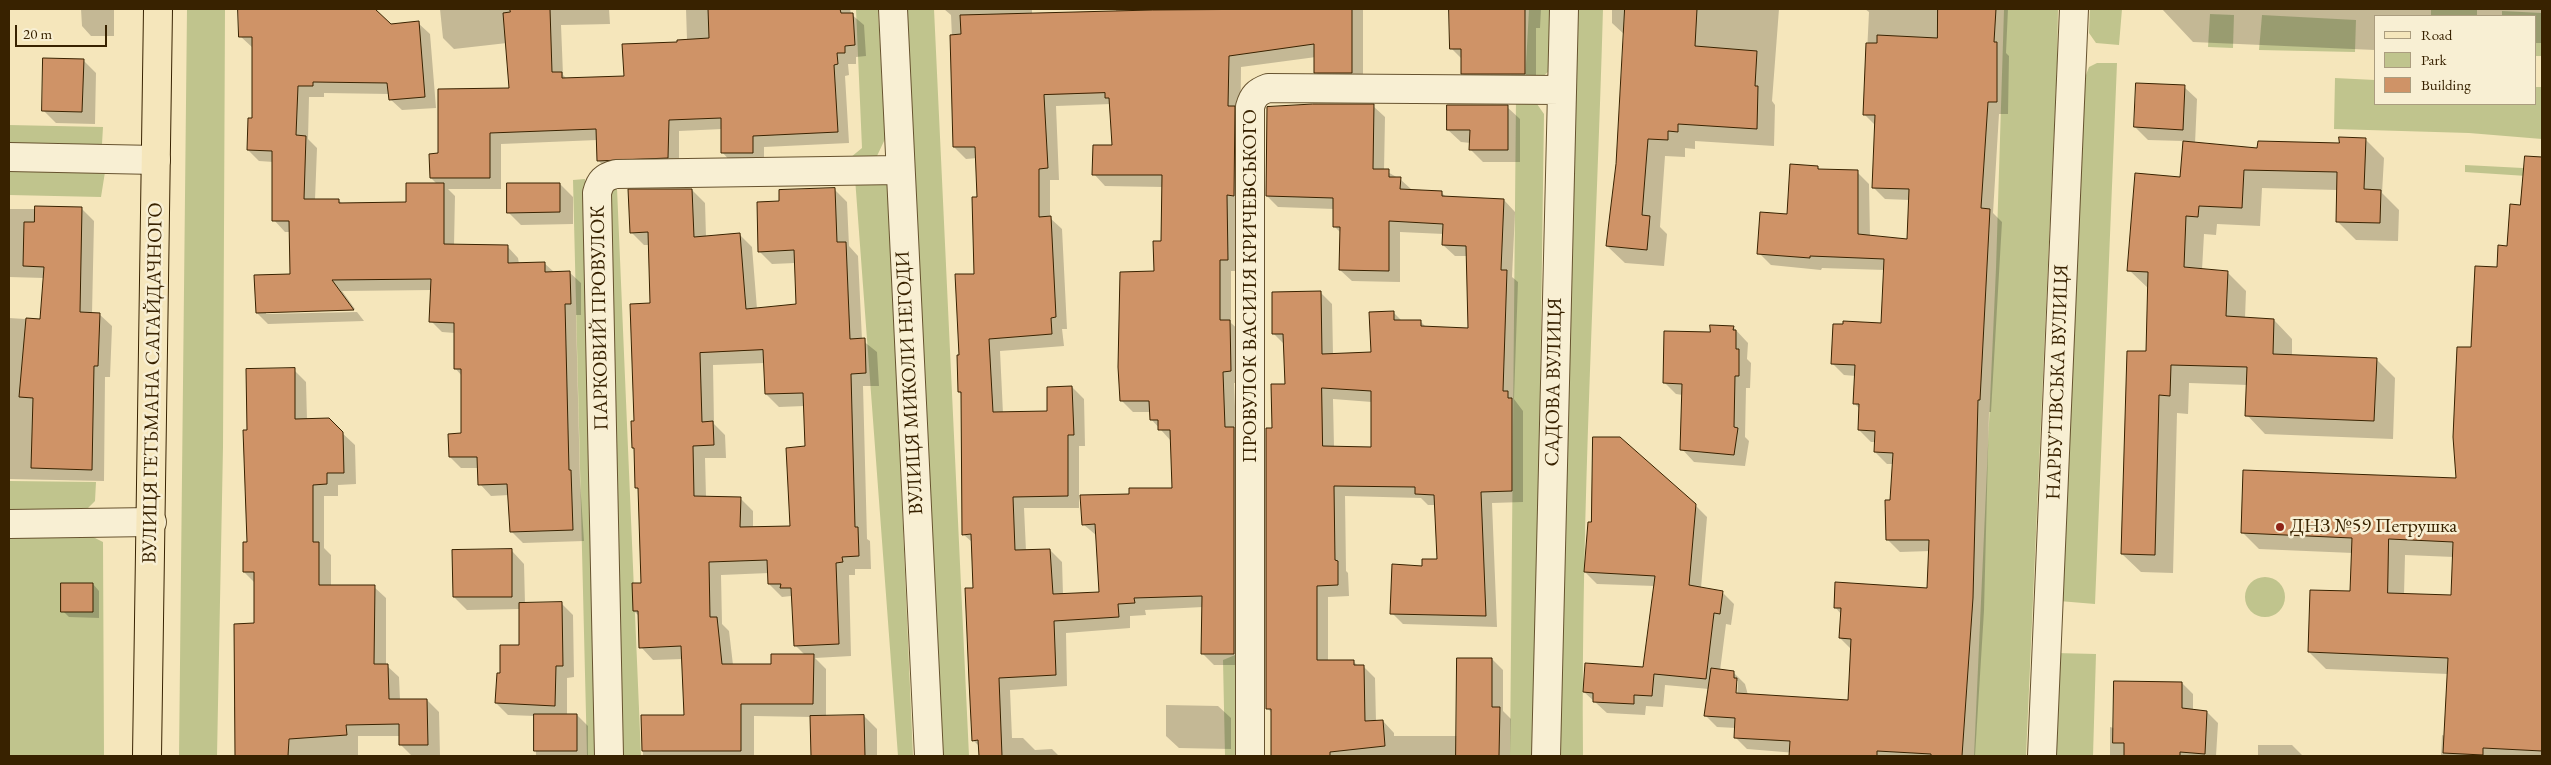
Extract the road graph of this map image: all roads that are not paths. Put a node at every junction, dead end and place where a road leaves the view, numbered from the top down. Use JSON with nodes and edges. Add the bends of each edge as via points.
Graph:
{"nodes":[{"id":1,"x":158,"y":9,"type":"edge"},
{"id":2,"x":893,"y":9,"type":"edge"},
{"id":3,"x":1564,"y":9,"type":"edge"},
{"id":4,"x":2074,"y":9,"type":"edge"},
{"id":5,"x":1561,"y":90,"type":"junction"},
{"id":6,"x":9,"y":157,"type":"edge"},
{"id":7,"x":156,"y":160,"type":"junction"},
{"id":8,"x":900,"y":170,"type":"junction"},
{"id":9,"x":152,"y":522,"type":"junction"},
{"id":10,"x":9,"y":524,"type":"edge"},
{"id":11,"x":147,"y":756,"type":"edge"},
{"id":12,"x":609,"y":756,"type":"edge"},
{"id":13,"x":929,"y":756,"type":"edge"},
{"id":14,"x":1250,"y":756,"type":"edge"},
{"id":15,"x":1546,"y":756,"type":"edge"},
{"id":16,"x":2042,"y":756,"type":"edge"}],
"edges":[{"from":1,"to":7,"type":"main road","name":"ВУЛИЦЯ ГЕТЬМАНА САГАЙДАЧНОГО"},
{"from":2,"to":8,"type":"street","name":"ВУЛИЦЯ МИКОЛИ НЕГОДИ"},
{"from":3,"to":5,"type":"street","name":"САДОВА ВУЛИЦЯ"},
{"from":4,"to":16,"type":"street","name":"НАРБУТІВСЬКА ВУЛИЦЯ"},
{"from":5,"to":14,"type":"street","name":"ПРОВУЛОК ВАСИЛЯ КРИЧЕВСЬКОГО","via":[[1268,88],[1253,98],[1250,107]]},
{"from":5,"to":15,"type":"street","name":"САДОВА ВУЛИЦЯ"},
{"from":6,"to":7,"type":"street"},
{"from":7,"to":9,"type":"main road","name":"ВУЛИЦЯ ГЕТЬМАНА САГАЙДАЧНОГО"},
{"from":8,"to":12,"type":"street","name":"ПАРКОВИЙ ПРОВУЛОК","via":[[616,174],[600,183],[597,193]]},
{"from":8,"to":13,"type":"street","name":"ВУЛИЦЯ МИКОЛИ НЕГОДИ"},
{"from":9,"to":10,"type":"street"},
{"from":9,"to":11,"type":"main road","name":"ВУЛИЦЯ ГЕТЬМАНА САГАЙДАЧНОГО"}]}
